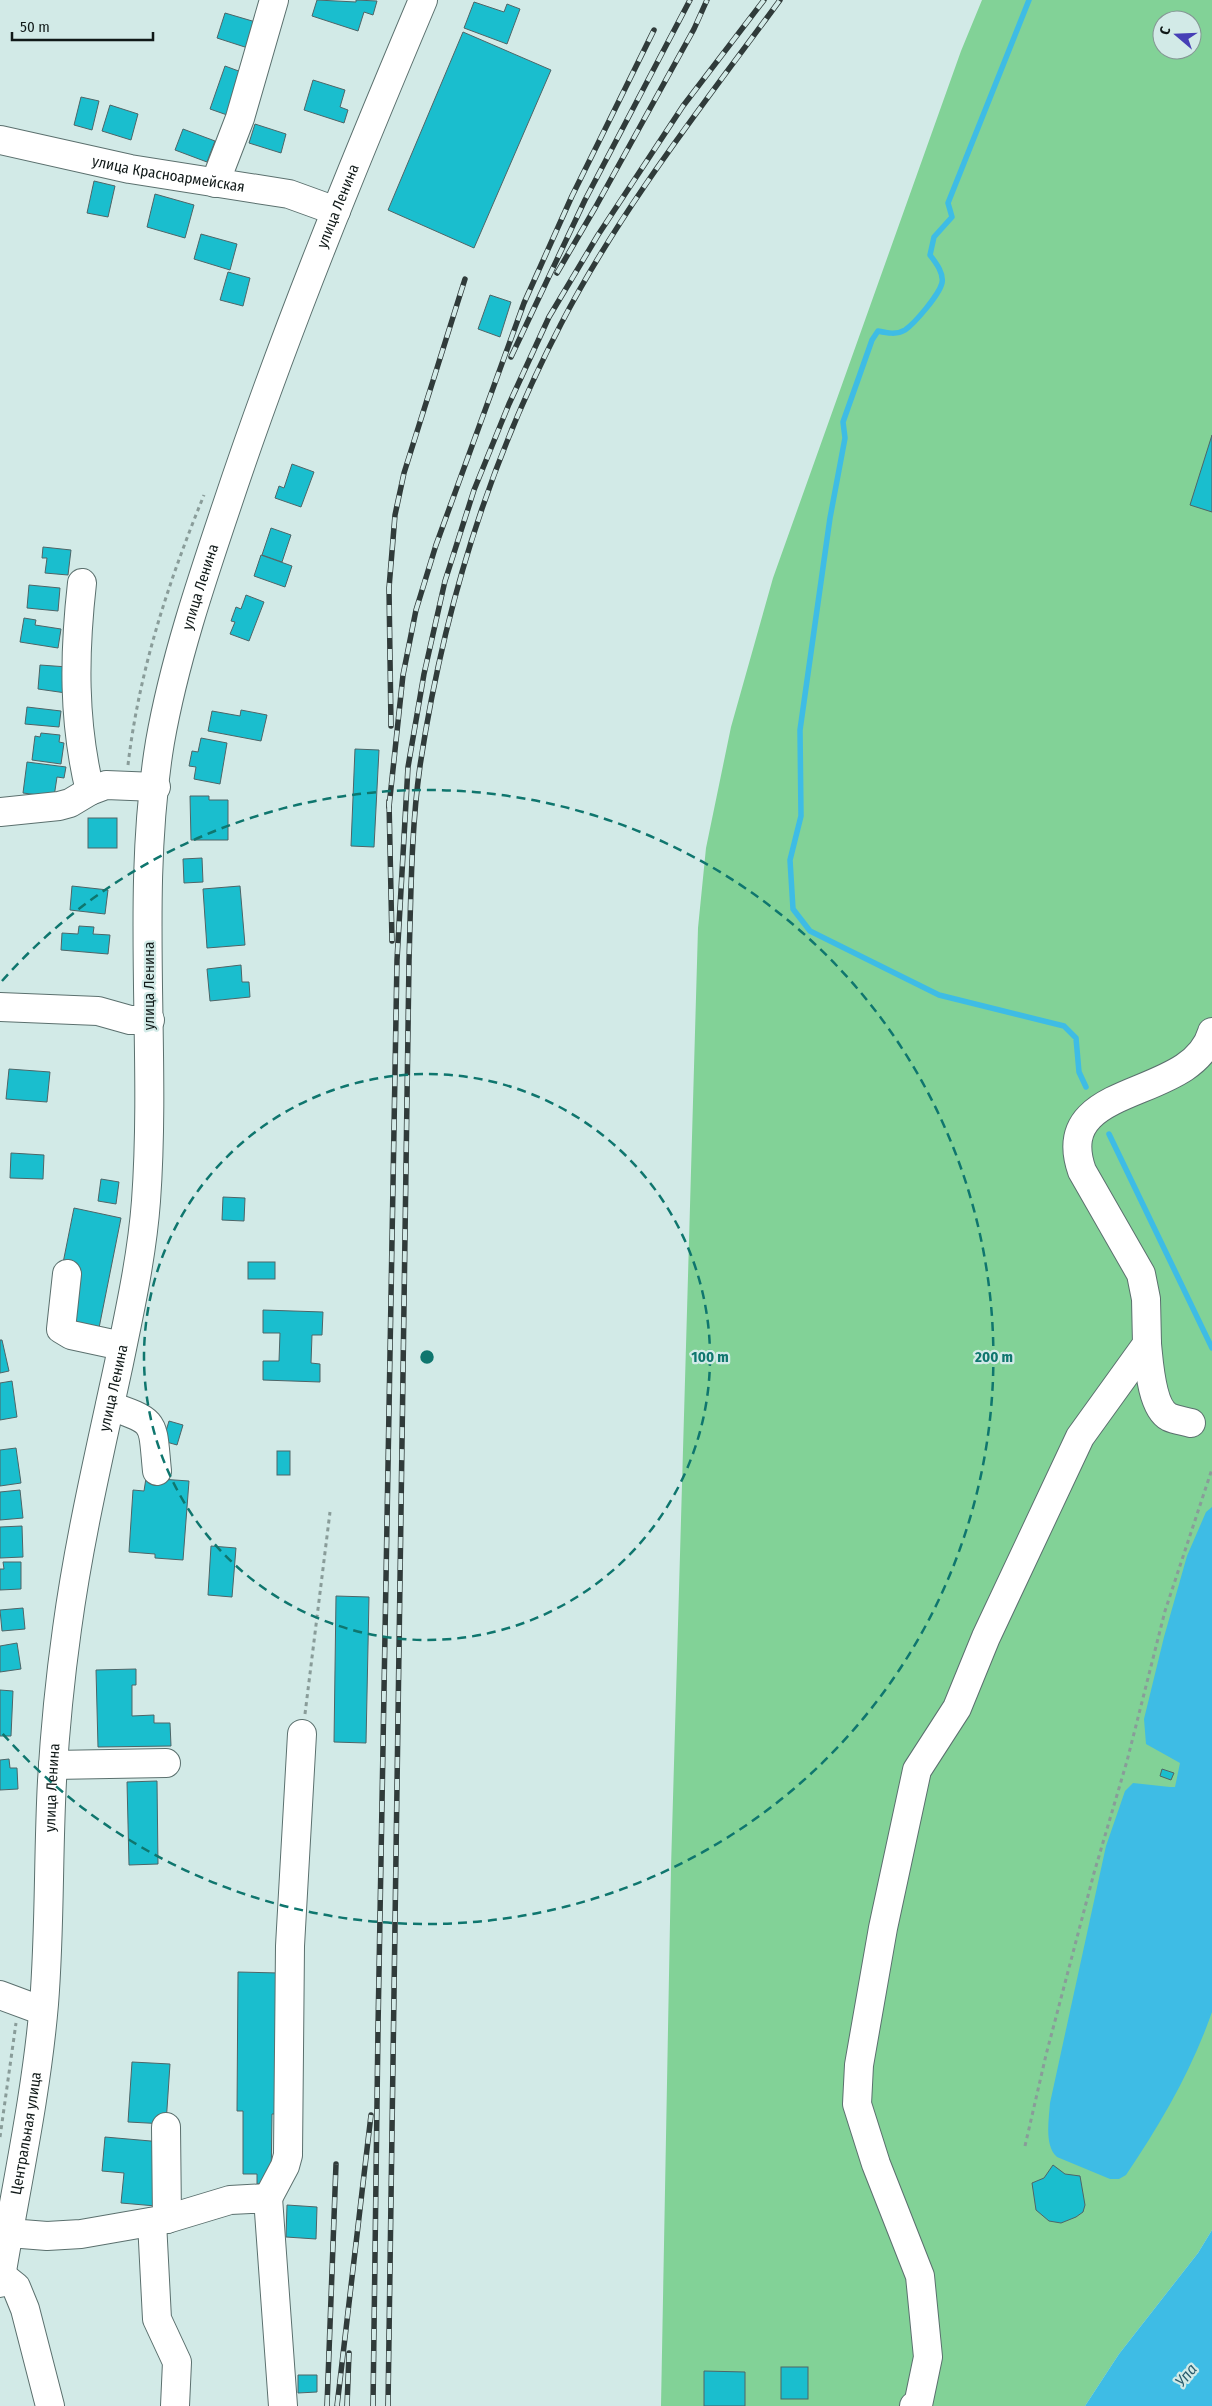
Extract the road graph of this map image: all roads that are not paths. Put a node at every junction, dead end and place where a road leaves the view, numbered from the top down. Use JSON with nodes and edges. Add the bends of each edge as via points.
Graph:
{"nodes":[{"id":1,"x":274,"y":0,"type":"edge"},
{"id":2,"x":423,"y":0,"type":"edge"},
{"id":3,"x":0,"y":140,"type":"edge"},
{"id":4,"x":215,"y":183,"type":"junction"},
{"id":5,"x":336,"y":211,"type":"junction"},
{"id":6,"x":82,"y":583,"type":"dead end"},
{"id":7,"x":156,"y":787,"type":"junction"},
{"id":8,"x":90,"y":791,"type":"junction"},
{"id":9,"x":0,"y":812,"type":"edge"},
{"id":10,"x":0,"y":1007,"type":"edge"},
{"id":11,"x":150,"y":1020,"type":"junction"},
{"id":12,"x":1212,"y":1032,"type":"edge"},
{"id":13,"x":67,"y":1274,"type":"dead end"},
{"id":14,"x":1147,"y":1344,"type":"junction"},
{"id":15,"x":122,"y":1346,"type":"junction"},
{"id":16,"x":110,"y":1406,"type":"junction"},
{"id":17,"x":1191,"y":1423,"type":"dead end"},
{"id":18,"x":157,"y":1471,"type":"dead end"},
{"id":19,"x":302,"y":1734,"type":"road end"},
{"id":20,"x":166,"y":1763,"type":"dead end"},
{"id":21,"x":53,"y":1765,"type":"junction"},
{"id":22,"x":21,"y":2003,"type":"edge"},
{"id":23,"x":166,"y":2128,"type":"dead end"},
{"id":24,"x":268,"y":2198,"type":"junction"},
{"id":25,"x":160,"y":2220,"type":"junction"},
{"id":26,"x":9,"y":2233,"type":"junction"},
{"id":27,"x":1,"y":2279,"type":"edge"},
{"id":28,"x":50,"y":2406,"type":"edge"},
{"id":29,"x":175,"y":2406,"type":"edge"},
{"id":30,"x":283,"y":2406,"type":"edge"},
{"id":31,"x":914,"y":2406,"type":"edge"}],
"edges":[{"from":1,"to":4,"type":"main road","via":[[240,118]]},
{"from":2,"to":5,"type":"main road","name":"улица Ленина"},
{"from":3,"to":4,"type":"main road","name":"улица Красноармейская","via":[[130,169]]},
{"from":4,"to":5,"type":"main road","name":"улица Красноармейская","via":[[289,194]]},
{"from":5,"to":7,"type":"main road","name":"улица Ленина","via":[[269,384],[208,564],[160,742]]},
{"from":6,"to":8,"type":"main road","via":[[76,708],[80,752]]},
{"from":7,"to":8,"type":"main road","via":[[106,785]]},
{"from":7,"to":11,"type":"main road","name":"улица Ленина","via":[[149,892]]},
{"from":8,"to":9,"type":"main road","via":[[60,806]]},
{"from":10,"to":11,"type":"main road","via":[[98,1011],[130,1020]]},
{"from":11,"to":15,"type":"main road","name":"улица Ленина","via":[[145,1208]]},
{"from":12,"to":14,"type":"main road","via":[[1192,1062],[1162,1081],[1091,1114],[1077,1135],[1077,1153],[1082,1170],[1141,1274],[1146,1299]]},
{"from":13,"to":15,"type":"main road","via":[[61,1329],[71,1335]]},
{"from":14,"to":17,"type":"main road","via":[[1152,1381],[1160,1406],[1167,1416]]},
{"from":14,"to":31,"type":"main road","via":[[1080,1437],[986,1638],[957,1708],[917,1770],[859,2064],[857,2104],[876,2164],[920,2276],[928,2357],[918,2405]]},
{"from":15,"to":16,"type":"main road","name":"улица Ленина"},
{"from":16,"to":18,"type":"main road","via":[[140,1416],[148,1424],[152,1430]]},
{"from":16,"to":21,"type":"main road","name":"улица Ленина","via":[[68,1624]]},
{"from":19,"to":24,"type":"main road","via":[[290,1946],[288,2155]]},
{"from":20,"to":21,"type":"main road"},
{"from":21,"to":22,"type":"main road","name":"улица Ленина","via":[[49,1928]]},
{"from":22,"to":26,"type":"main road","name":"Центральная улица"},
{"from":23,"to":25,"type":"main road"},
{"from":24,"to":25,"type":"main road","via":[[230,2200]]},
{"from":24,"to":30,"type":"main road"},
{"from":25,"to":26,"type":"main road","via":[[81,2234]]},
{"from":25,"to":29,"type":"main road","via":[[157,2319],[178,2362]]},
{"from":26,"to":27,"type":"main road","name":"Центральная улица"},
{"from":27,"to":28,"type":"main road","via":[[16,2287],[22,2300]]}]}
